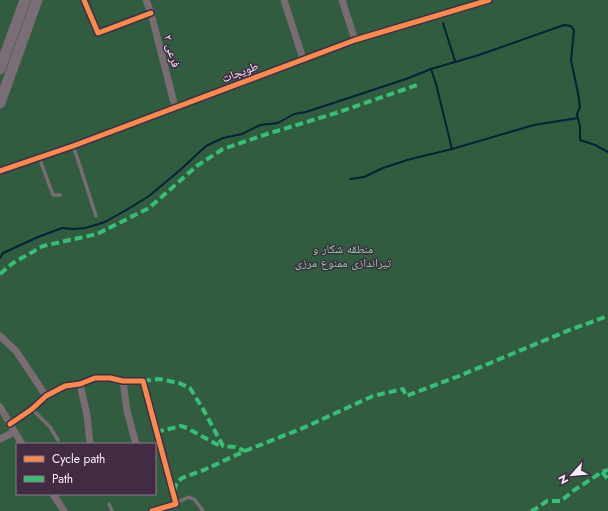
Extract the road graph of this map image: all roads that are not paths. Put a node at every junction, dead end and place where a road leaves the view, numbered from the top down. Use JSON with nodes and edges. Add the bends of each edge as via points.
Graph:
{"nodes":[{"id":1,"x":25,"y":0,"type":"edge"},
{"id":2,"x":37,"y":0,"type":"edge"},
{"id":3,"x":84,"y":0,"type":"edge"},
{"id":4,"x":146,"y":0,"type":"edge"},
{"id":5,"x":284,"y":0,"type":"edge"},
{"id":6,"x":342,"y":0,"type":"edge"},
{"id":7,"x":485,"y":1,"type":"edge"},
{"id":8,"x":151,"y":13,"type":"junction"},
{"id":9,"x":355,"y":40,"type":"junction"},
{"id":10,"x":303,"y":59,"type":"junction"},
{"id":11,"x":0,"y":69,"type":"edge"},
{"id":12,"x":0,"y":103,"type":"edge"},
{"id":13,"x":175,"y":107,"type":"junction"},
{"id":14,"x":73,"y":146,"type":"junction"},
{"id":15,"x":39,"y":157,"type":"junction"},
{"id":16,"x":0,"y":171,"type":"edge"},
{"id":17,"x":60,"y":196,"type":"dead end"},
{"id":18,"x":96,"y":216,"type":"dead end"},
{"id":19,"x":0,"y":336,"type":"edge"},
{"id":20,"x":123,"y":381,"type":"junction"},
{"id":21,"x":80,"y":384,"type":"junction"},
{"id":22,"x":46,"y":396,"type":"junction"},
{"id":23,"x":0,"y":407,"type":"edge"},
{"id":24,"x":32,"y":409,"type":"junction"},
{"id":25,"x":10,"y":424,"type":"junction"},
{"id":26,"x":14,"y":432,"type":"junction"},
{"id":27,"x":0,"y":439,"type":"edge"},
{"id":28,"x":58,"y":440,"type":"dead end"},
{"id":29,"x":21,"y":443,"type":"edge"},
{"id":30,"x":90,"y":443,"type":"edge"},
{"id":31,"x":136,"y":443,"type":"edge"},
{"id":32,"x":54,"y":495,"type":"edge"},
{"id":33,"x":109,"y":504,"type":"dead end"},
{"id":34,"x":176,"y":504,"type":"junction"},
{"id":35,"x":64,"y":511,"type":"edge"},
{"id":36,"x":112,"y":511,"type":"edge"},
{"id":37,"x":152,"y":511,"type":"edge"},
{"id":38,"x":203,"y":511,"type":"edge"}],
"edges":[{"from":1,"to":11,"type":"main road"},
{"from":2,"to":12,"type":"main road"},
{"from":3,"to":8,"type":"street","via":[[98,33]]},
{"from":4,"to":8,"type":"street","name":"فرعی ۲"},
{"from":5,"to":10,"type":"street"},
{"from":6,"to":9,"type":"street"},
{"from":7,"to":9,"type":"street","name":"طویجات"},
{"from":8,"to":13,"type":"street","name":"فرعی ۲"},
{"from":9,"to":10,"type":"street","name":"طویجات"},
{"from":10,"to":13,"type":"street","name":"طویجات"},
{"from":13,"to":14,"type":"street","name":"طویجات"},
{"from":14,"to":15,"type":"street","name":"طویجات"},
{"from":14,"to":18,"type":"lane"},
{"from":15,"to":16,"type":"street","name":"طویجات"},
{"from":15,"to":17,"type":"lane","via":[[53,195]]},
{"from":19,"to":22,"type":"street","via":[[16,351]]},
{"from":20,"to":21,"type":"street","via":[[95,378]]},
{"from":20,"to":31,"type":"street","via":[[127,411]]},
{"from":20,"to":34,"type":"street","via":[[142,381]]},
{"from":21,"to":22,"type":"street","via":[[65,386]]},
{"from":21,"to":30,"type":"street"},
{"from":22,"to":24,"type":"street"},
{"from":23,"to":25,"type":"street"},
{"from":24,"to":25,"type":"street"},
{"from":24,"to":28,"type":"lane","via":[[50,427]]},
{"from":25,"to":26,"type":"street"},
{"from":26,"to":27,"type":"street"},
{"from":26,"to":29,"type":"street"},
{"from":32,"to":35,"type":"street"},
{"from":33,"to":36,"type":"lane"},
{"from":34,"to":37,"type":"street"},
{"from":34,"to":38,"type":"lane","via":[[188,497],[195,500]]}]}
